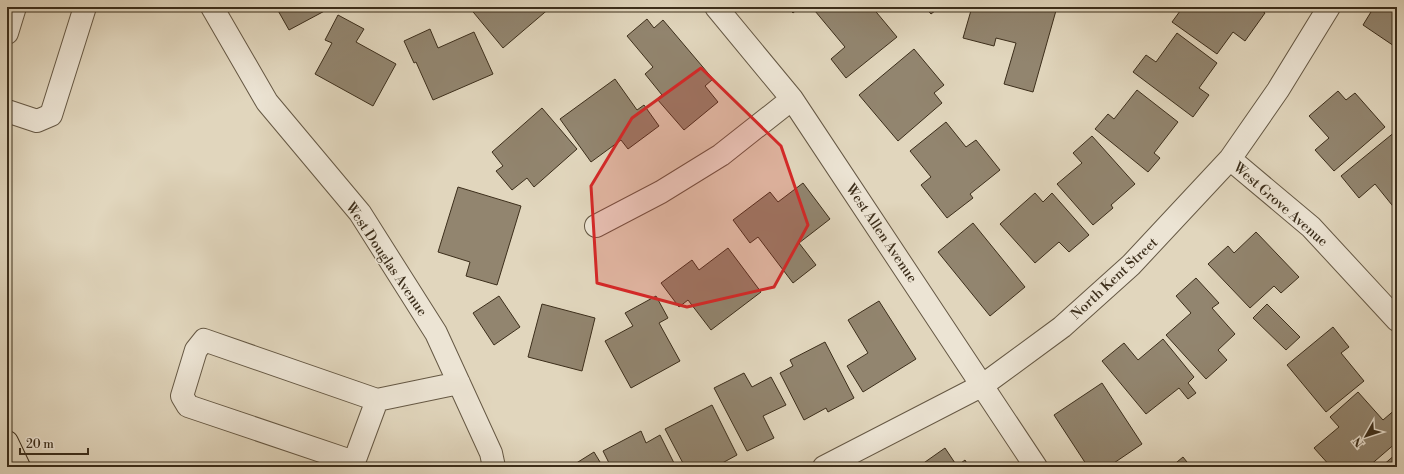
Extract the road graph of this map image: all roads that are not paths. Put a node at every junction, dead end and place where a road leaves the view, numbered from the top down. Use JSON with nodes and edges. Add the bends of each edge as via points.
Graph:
{"nodes":[{"id":1,"x":16,"y":7,"type":"edge"},
{"id":2,"x":85,"y":7,"type":"edge"},
{"id":3,"x":212,"y":7,"type":"edge"},
{"id":4,"x":716,"y":7,"type":"edge"},
{"id":5,"x":1328,"y":7,"type":"edge"},
{"id":6,"x":7,"y":33,"type":"edge"},
{"id":7,"x":792,"y":98,"type":"junction"},
{"id":8,"x":7,"y":111,"type":"edge"},
{"id":9,"x":1230,"y":160,"type":"junction"},
{"id":10,"x":596,"y":226,"type":"dead end"},
{"id":11,"x":1397,"y":320,"type":"edge"},
{"id":12,"x":458,"y":383,"type":"junction"},
{"id":13,"x":983,"y":385,"type":"junction"},
{"id":14,"x":377,"y":400,"type":"junction"},
{"id":15,"x":7,"y":442,"type":"edge"},
{"id":16,"x":353,"y":464,"type":"edge"},
{"id":17,"x":20,"y":467,"type":"edge"},
{"id":18,"x":494,"y":467,"type":"edge"},
{"id":19,"x":824,"y":467,"type":"edge"},
{"id":20,"x":1036,"y":467,"type":"edge"}],
"edges":[{"from":1,"to":6,"type":"street"},
{"from":2,"to":8,"type":"street","via":[[51,115],[37,121]]},
{"from":3,"to":12,"type":"street","name":"West Douglas Avenue","via":[[267,102],[360,213],[436,333]]},
{"from":4,"to":7,"type":"street","name":"West Allen Avenue"},
{"from":5,"to":9,"type":"street","name":"North Kent Street","via":[[1278,90]]},
{"from":7,"to":10,"type":"street","via":[[721,155],[661,192]]},
{"from":7,"to":13,"type":"street","name":"West Allen Avenue"},
{"from":9,"to":11,"type":"street","name":"West Grove Avenue","via":[[1311,227]]},
{"from":9,"to":13,"type":"street","name":"North Kent Street","via":[[1131,265],[1062,327]]},
{"from":12,"to":14,"type":"street"},
{"from":12,"to":18,"type":"street","name":"West Douglas Avenue","via":[[491,453]]},
{"from":13,"to":19,"type":"street","name":"North Kent Street"},
{"from":13,"to":20,"type":"street","name":"West Allen Avenue"},
{"from":14,"to":16,"type":"street"},
{"from":14,"to":16,"type":"street","via":[[204,340],[196,350],[182,396],[188,406]]},
{"from":15,"to":17,"type":"main road"}]}
